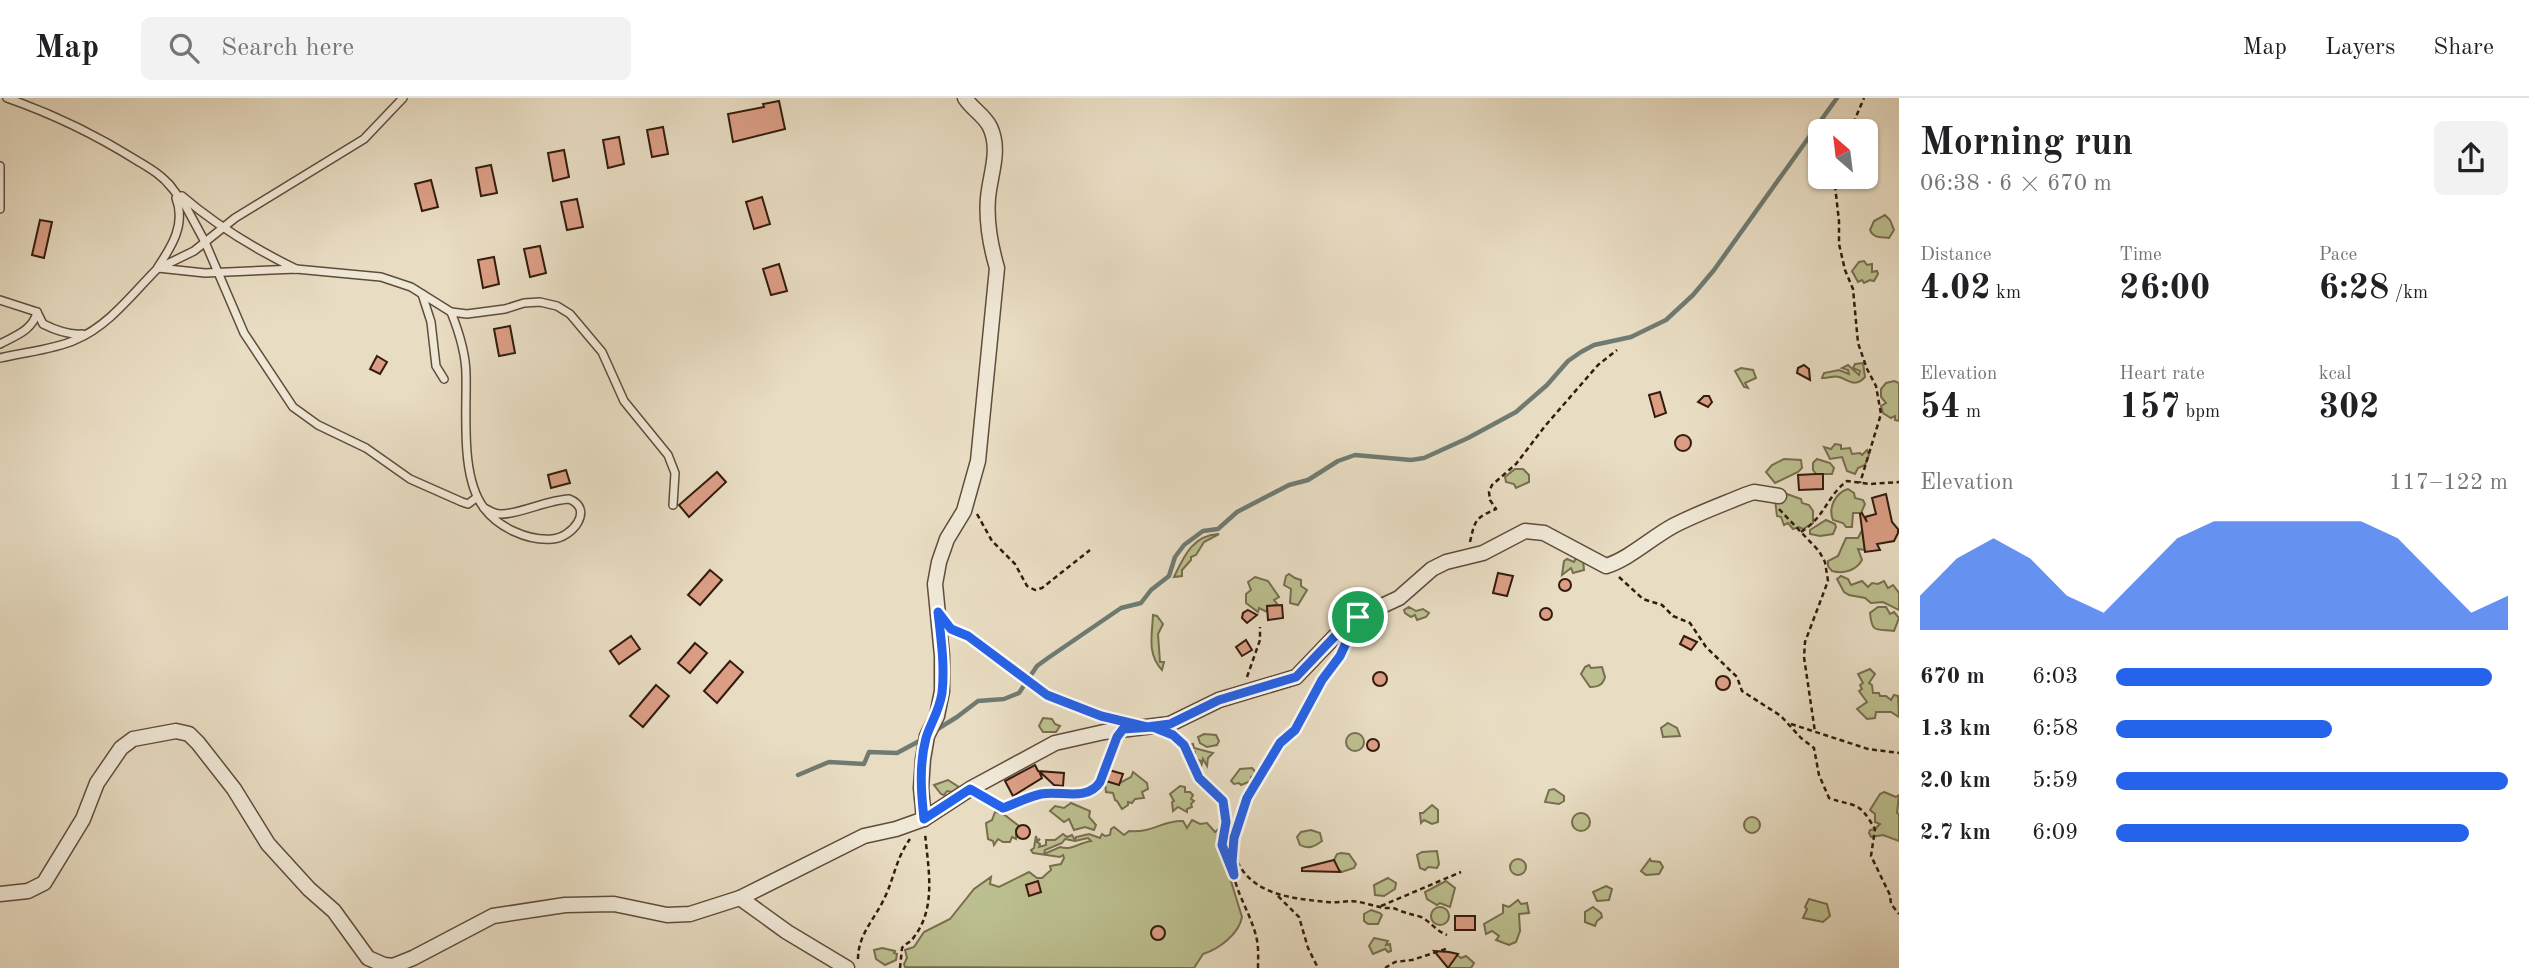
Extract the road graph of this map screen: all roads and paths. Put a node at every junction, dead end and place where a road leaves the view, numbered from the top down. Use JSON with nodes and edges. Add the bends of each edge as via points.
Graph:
{"nodes":[{"id":1,"x":8,"y":98,"type":"edge"},
{"id":2,"x":403,"y":98,"type":"edge"},
{"id":3,"x":965,"y":98,"type":"edge"},
{"id":4,"x":1864,"y":98,"type":"edge"},
{"id":5,"x":1855,"y":119,"type":"edge"},
{"id":6,"x":0,"y":166,"type":"edge"},
{"id":7,"x":169,"y":184,"type":"junction"},
{"id":8,"x":1835,"y":189,"type":"edge"},
{"id":9,"x":0,"y":208,"type":"edge"},
{"id":10,"x":222,"y":227,"type":"junction"},
{"id":11,"x":205,"y":242,"type":"junction"},
{"id":12,"x":158,"y":268,"type":"junction"},
{"id":13,"x":296,"y":269,"type":"junction"},
{"id":14,"x":217,"y":272,"type":"junction"},
{"id":15,"x":422,"y":293,"type":"junction"},
{"id":16,"x":0,"y":300,"type":"edge"},
{"id":17,"x":37,"y":312,"type":"junction"},
{"id":18,"x":451,"y":312,"type":"junction"},
{"id":19,"x":88,"y":334,"type":"junction"},
{"id":20,"x":0,"y":344,"type":"edge"},
{"id":21,"x":1617,"y":350,"type":"dead end"},
{"id":22,"x":0,"y":358,"type":"edge"},
{"id":23,"x":444,"y":379,"type":"dead end"},
{"id":24,"x":1899,"y":482,"type":"edge"},
{"id":25,"x":1860,"y":483,"type":"junction"},
{"id":26,"x":968,"y":495,"type":"junction"},
{"id":27,"x":1772,"y":495,"type":"joint"},
{"id":28,"x":476,"y":498,"type":"junction"},
{"id":29,"x":673,"y":505,"type":"dead end"},
{"id":30,"x":484,"y":508,"type":"junction"},
{"id":31,"x":1800,"y":533,"type":"junction"},
{"id":32,"x":1090,"y":550,"type":"dead end"},
{"id":33,"x":1455,"y":560,"type":"junction"},
{"id":34,"x":1606,"y":566,"type":"junction"},
{"id":35,"x":938,"y":612,"type":"junction"},
{"id":36,"x":1260,"y":627,"type":"dead end"},
{"id":37,"x":1345,"y":644,"type":"dead end"},
{"id":38,"x":1248,"y":692,"type":"junction"},
{"id":39,"x":1118,"y":724,"type":"junction"},
{"id":40,"x":1789,"y":724,"type":"junction"},
{"id":41,"x":1153,"y":727,"type":"junction"},
{"id":42,"x":1815,"y":732,"type":"junction"},
{"id":43,"x":1899,"y":753,"type":"edge"},
{"id":44,"x":970,"y":789,"type":"junction"},
{"id":45,"x":924,"y":819,"type":"junction"},
{"id":46,"x":1233,"y":850,"type":"junction"},
{"id":47,"x":1461,"y":872,"type":"dead end"},
{"id":48,"x":1234,"y":875,"type":"junction"},
{"id":49,"x":0,"y":894,"type":"edge"},
{"id":50,"x":1277,"y":894,"type":"junction"},
{"id":51,"x":740,"y":898,"type":"junction"},
{"id":52,"x":1379,"y":907,"type":"junction"},
{"id":53,"x":1899,"y":914,"type":"edge"},
{"id":54,"x":1447,"y":935,"type":"dead end"},
{"id":55,"x":1446,"y":949,"type":"dead end"},
{"id":56,"x":858,"y":967,"type":"edge"},
{"id":57,"x":847,"y":968,"type":"edge"},
{"id":58,"x":900,"y":968,"type":"edge"},
{"id":59,"x":1258,"y":968,"type":"edge"},
{"id":60,"x":1318,"y":968,"type":"edge"},
{"id":61,"x":1385,"y":968,"type":"edge"}],
"edges":[{"from":1,"to":7,"type":"lane","via":[[108,143]]},
{"from":2,"to":10,"type":"lane","via":[[364,139]]},
{"from":3,"to":26,"type":"street","via":[[990,128],[994,142],[988,238],[997,268],[978,461]]},
{"from":4,"to":5,"type":"path"},
{"from":6,"to":9,"type":"lane"},
{"from":7,"to":10,"type":"lane"},
{"from":7,"to":11,"type":"lane"},
{"from":7,"to":12,"type":"lane","via":[[180,207],[180,221]]},
{"from":8,"to":25,"type":"path","via":[[1839,244],[1853,289],[1858,343],[1876,386],[1881,414]]},
{"from":10,"to":11,"type":"lane"},
{"from":10,"to":13,"type":"lane"},
{"from":11,"to":12,"type":"lane"},
{"from":11,"to":14,"type":"lane"},
{"from":12,"to":14,"type":"lane"},
{"from":12,"to":19,"type":"lane"},
{"from":13,"to":14,"type":"lane"},
{"from":13,"to":15,"type":"lane","via":[[381,277]]},
{"from":14,"to":28,"type":"lane","via":[[244,333],[293,407],[410,479],[461,502],[468,504]]},
{"from":15,"to":18,"type":"lane"},
{"from":15,"to":23,"type":"lane","via":[[436,366]]},
{"from":16,"to":17,"type":"lane"},
{"from":17,"to":19,"type":"lane","via":[[43,324],[74,335]]},
{"from":17,"to":20,"type":"lane","via":[[28,328]]},
{"from":18,"to":28,"type":"lane","via":[[464,350],[466,439]]},
{"from":18,"to":29,"type":"lane","via":[[467,314],[540,302],[570,314],[602,352],[624,401],[668,455],[676,473]]},
{"from":19,"to":22,"type":"lane"},
{"from":21,"to":33,"type":"path","via":[[1598,365],[1516,464],[1492,485],[1490,500],[1496,509],[1476,520],[1468,545]]},
{"from":24,"to":25,"type":"path"},
{"from":25,"to":31,"type":"path","via":[[1843,484],[1817,521]]},
{"from":26,"to":32,"type":"path","via":[[992,541],[1035,590]]},
{"from":26,"to":35,"type":"street","via":[[939,562],[935,584]]},
{"from":27,"to":31,"type":"path"},
{"from":27,"to":34,"type":"street","via":[[1745,495],[1676,524]]},
{"from":28,"to":30,"type":"lane"},
{"from":30,"to":30,"type":"lane","via":[[509,529],[552,539],[573,531],[580,515],[579,506],[569,499],[509,514]]},
{"from":31,"to":42,"type":"path","via":[[1819,551],[1828,581],[1805,642]]},
{"from":33,"to":34,"type":"street","via":[[1483,553],[1525,531],[1544,533]]},
{"from":33,"to":38,"type":"street","via":[[1432,569],[1399,598],[1358,617],[1296,677]]},
{"from":34,"to":40,"type":"path","via":[[1643,599],[1690,623],[1706,648],[1737,677],[1742,691]]},
{"from":35,"to":39,"type":"path","via":[[951,629],[968,636],[1047,695]]},
{"from":35,"to":45,"type":"street","via":[[942,691],[923,759]]},
{"from":36,"to":38,"type":"path","via":[[1248,670]]},
{"from":37,"to":46,"type":"path","via":[[1295,730],[1280,743],[1247,798]]},
{"from":38,"to":41,"type":"street"},
{"from":39,"to":41,"type":"street"},
{"from":39,"to":44,"type":"street","via":[[1055,743]]},
{"from":39,"to":44,"type":"path","via":[[1100,782],[1087,792],[1042,794],[1003,808]]},
{"from":40,"to":42,"type":"path"},
{"from":40,"to":53,"type":"path","via":[[1814,748],[1829,798],[1856,804],[1875,829],[1871,856]]},
{"from":41,"to":48,"type":"path","via":[[1184,745],[1199,778],[1223,801],[1222,845]]},
{"from":42,"to":43,"type":"path","via":[[1867,749]]},
{"from":44,"to":45,"type":"street"},
{"from":45,"to":51,"type":"street","via":[[864,836]]},
{"from":45,"to":56,"type":"path","via":[[898,854],[883,902],[859,944]]},
{"from":45,"to":58,"type":"path","via":[[929,904],[924,922],[902,948]]},
{"from":46,"to":48,"type":"path"},
{"from":46,"to":50,"type":"path","via":[[1252,882]]},
{"from":47,"to":52,"type":"path"},
{"from":48,"to":59,"type":"path","via":[[1256,935]]},
{"from":49,"to":51,"type":"street","via":[[28,891],[44,883],[121,747],[133,739],[176,731],[189,734],[198,743],[268,844],[334,911],[368,958],[384,965],[413,958],[493,916],[565,905],[614,904],[667,915],[690,914]]},
{"from":50,"to":52,"type":"path"},
{"from":50,"to":60,"type":"path","via":[[1299,917]]},
{"from":51,"to":57,"type":"street"},
{"from":52,"to":54,"type":"path","via":[[1420,917]]},
{"from":55,"to":61,"type":"path"}]}
